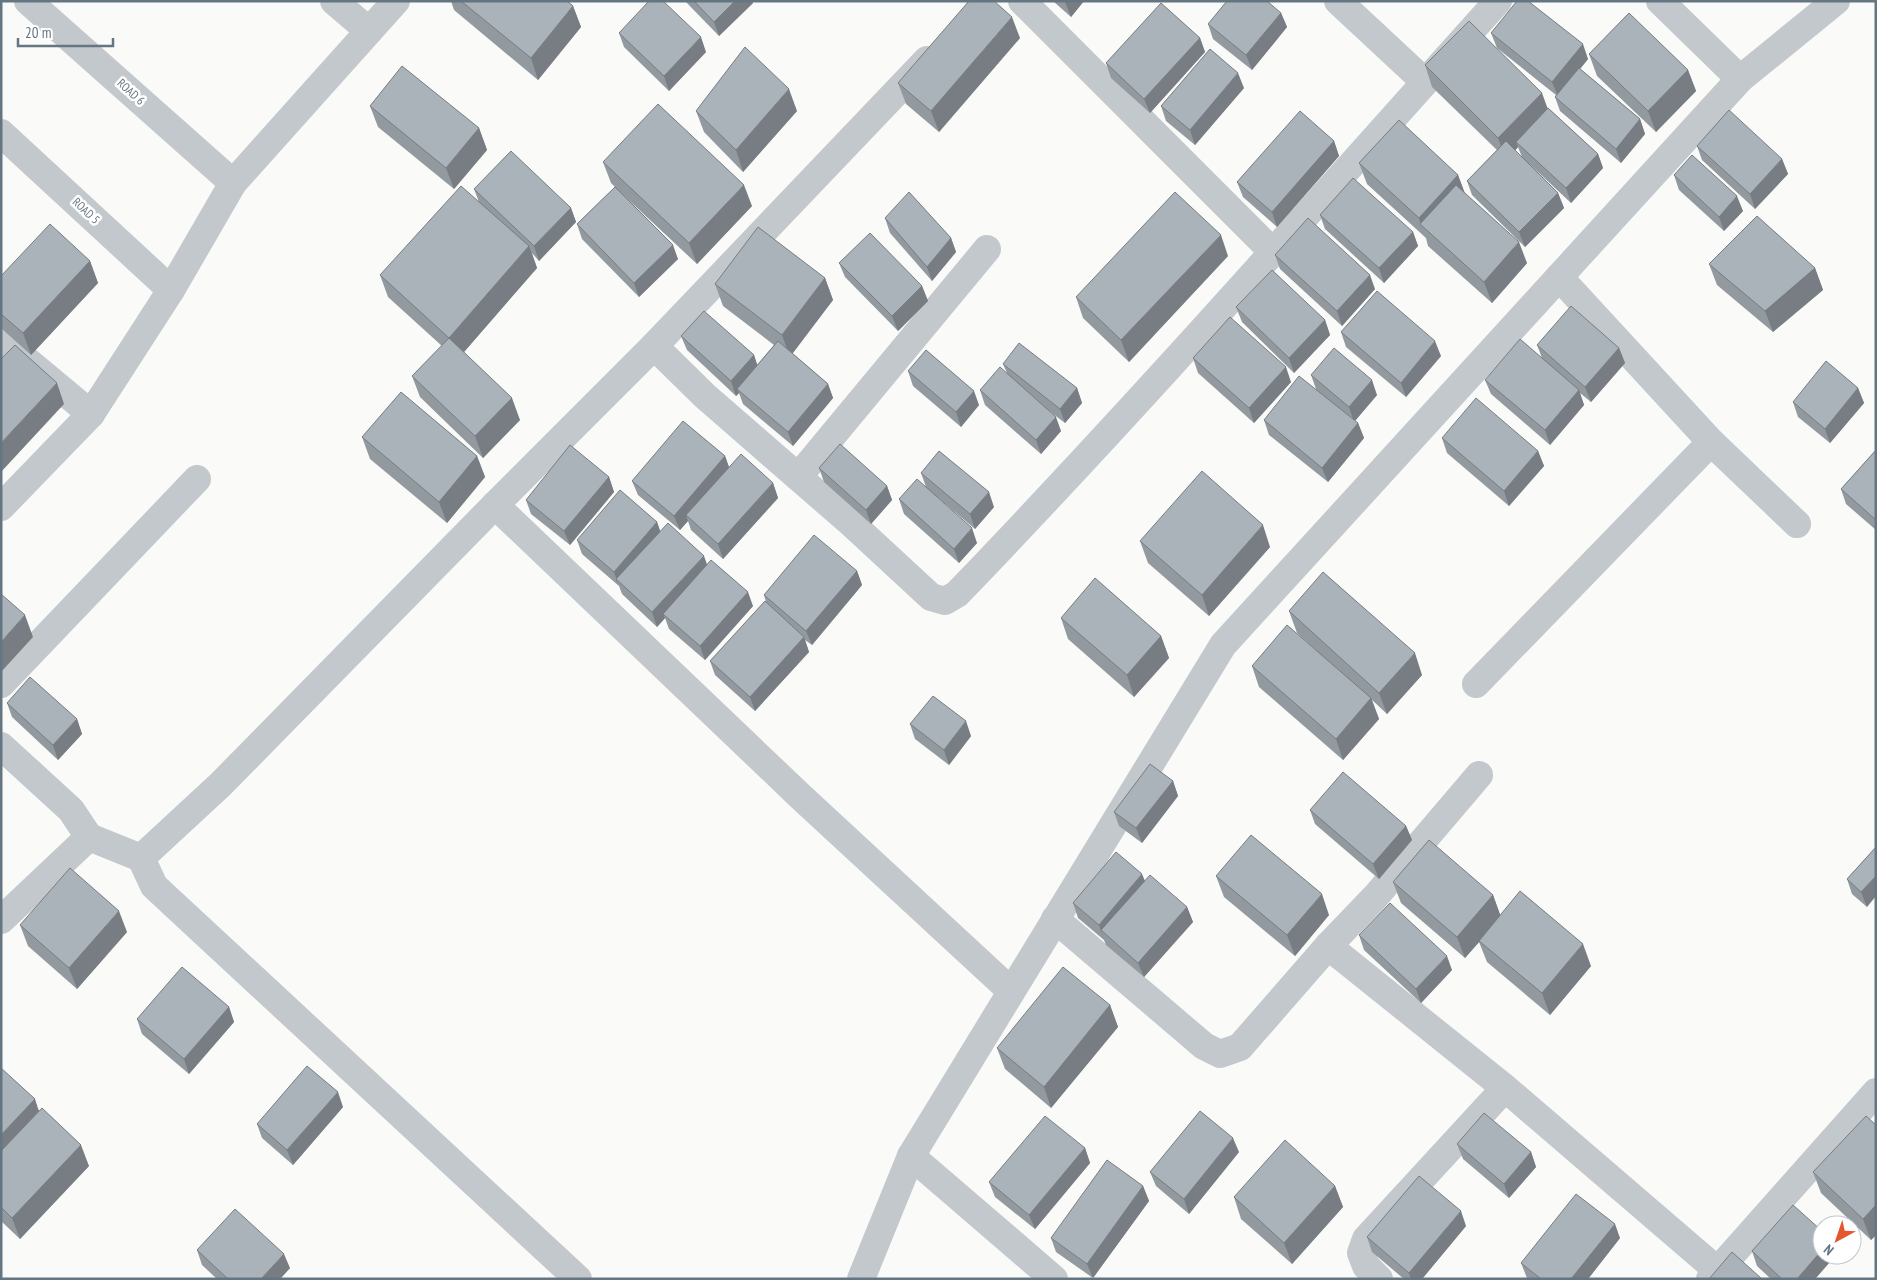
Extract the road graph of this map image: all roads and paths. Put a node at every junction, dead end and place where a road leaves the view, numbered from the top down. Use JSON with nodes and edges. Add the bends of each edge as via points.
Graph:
{"nodes":[{"id":1,"x":28,"y":1,"type":"edge"},
{"id":2,"x":334,"y":1,"type":"edge"},
{"id":3,"x":396,"y":1,"type":"edge"},
{"id":4,"x":1022,"y":1,"type":"edge"},
{"id":5,"x":1338,"y":1,"type":"edge"},
{"id":6,"x":1498,"y":1,"type":"edge"},
{"id":7,"x":1660,"y":1,"type":"edge"},
{"id":8,"x":1836,"y":1,"type":"edge"},
{"id":9,"x":369,"y":31,"type":"junction"},
{"id":10,"x":942,"y":44,"type":"edge"},
{"id":11,"x":1740,"y":80,"type":"junction"},
{"id":12,"x":1425,"y":82,"type":"junction"},
{"id":13,"x":1,"y":133,"type":"edge"},
{"id":14,"x":233,"y":183,"type":"junction"},
{"id":15,"x":987,"y":249,"type":"dead end"},
{"id":16,"x":1274,"y":252,"type":"junction"},
{"id":17,"x":1559,"y":278,"type":"junction"},
{"id":18,"x":171,"y":290,"type":"junction"},
{"id":19,"x":1,"y":339,"type":"edge"},
{"id":20,"x":654,"y":346,"type":"junction"},
{"id":21,"x":91,"y":414,"type":"junction"},
{"id":22,"x":1711,"y":442,"type":"junction"},
{"id":23,"x":798,"y":477,"type":"junction"},
{"id":24,"x":197,"y":479,"type":"dead end"},
{"id":25,"x":495,"y":505,"type":"junction"},
{"id":26,"x":1,"y":507,"type":"edge"},
{"id":27,"x":1797,"y":524,"type":"dead end"},
{"id":28,"x":1,"y":684,"type":"edge"},
{"id":29,"x":1476,"y":684,"type":"dead end"},
{"id":30,"x":1,"y":746,"type":"edge"},
{"id":31,"x":1479,"y":775,"type":"dead end"},
{"id":32,"x":89,"y":837,"type":"junction"},
{"id":33,"x":140,"y":858,"type":"junction"},
{"id":34,"x":1055,"y":919,"type":"junction"},
{"id":35,"x":1,"y":920,"type":"edge"},
{"id":36,"x":1328,"y":946,"type":"junction"},
{"id":37,"x":1011,"y":991,"type":"junction"},
{"id":38,"x":1505,"y":1088,"type":"junction"},
{"id":39,"x":1876,"y":1092,"type":"edge"},
{"id":40,"x":910,"y":1156,"type":"junction"},
{"id":41,"x":1713,"y":1274,"type":"edge"},
{"id":42,"x":578,"y":1279,"type":"edge"},
{"id":43,"x":861,"y":1279,"type":"edge"},
{"id":44,"x":1054,"y":1279,"type":"edge"},
{"id":45,"x":1379,"y":1279,"type":"edge"}],
"edges":[{"from":1,"to":14,"type":"street","name":"ROAD 6"},
{"from":2,"to":9,"type":"street"},
{"from":3,"to":9,"type":"street"},
{"from":4,"to":16,"type":"street"},
{"from":5,"to":12,"type":"street"},
{"from":6,"to":12,"type":"street"},
{"from":7,"to":11,"type":"street"},
{"from":8,"to":11,"type":"street"},
{"from":9,"to":14,"type":"street"},
{"from":10,"to":20,"type":"street"},
{"from":11,"to":17,"type":"street"},
{"from":12,"to":16,"type":"street"},
{"from":13,"to":18,"type":"street","name":"ROAD 5"},
{"from":14,"to":18,"type":"street"},
{"from":15,"to":23,"type":"street"},
{"from":16,"to":23,"type":"street","via":[[1031,517],[957,594],[945,601],[932,597]]},
{"from":17,"to":22,"type":"street"},
{"from":17,"to":34,"type":"street","via":[[1222,645]]},
{"from":18,"to":21,"type":"street"},
{"from":19,"to":21,"type":"street"},
{"from":20,"to":23,"type":"street","via":[[705,396]]},
{"from":20,"to":25,"type":"street"},
{"from":21,"to":26,"type":"street"},
{"from":22,"to":27,"type":"street"},
{"from":22,"to":29,"type":"street"},
{"from":24,"to":28,"type":"street"},
{"from":25,"to":33,"type":"street","via":[[221,784]]},
{"from":25,"to":37,"type":"street","via":[[800,796]]},
{"from":30,"to":32,"type":"street","via":[[71,810]]},
{"from":31,"to":36,"type":"street","via":[[1376,896]]},
{"from":32,"to":33,"type":"street"},
{"from":32,"to":35,"type":"street"},
{"from":33,"to":42,"type":"street","via":[[154,886]]},
{"from":34,"to":36,"type":"street","via":[[1204,1046],[1220,1054],[1240,1047]]},
{"from":34,"to":37,"type":"street"},
{"from":36,"to":38,"type":"street"},
{"from":37,"to":40,"type":"street"},
{"from":38,"to":41,"type":"street"},
{"from":38,"to":45,"type":"street","via":[[1366,1239],[1361,1253],[1366,1266]]},
{"from":39,"to":41,"type":"street"},
{"from":40,"to":43,"type":"street"},
{"from":40,"to":44,"type":"street"}]}
